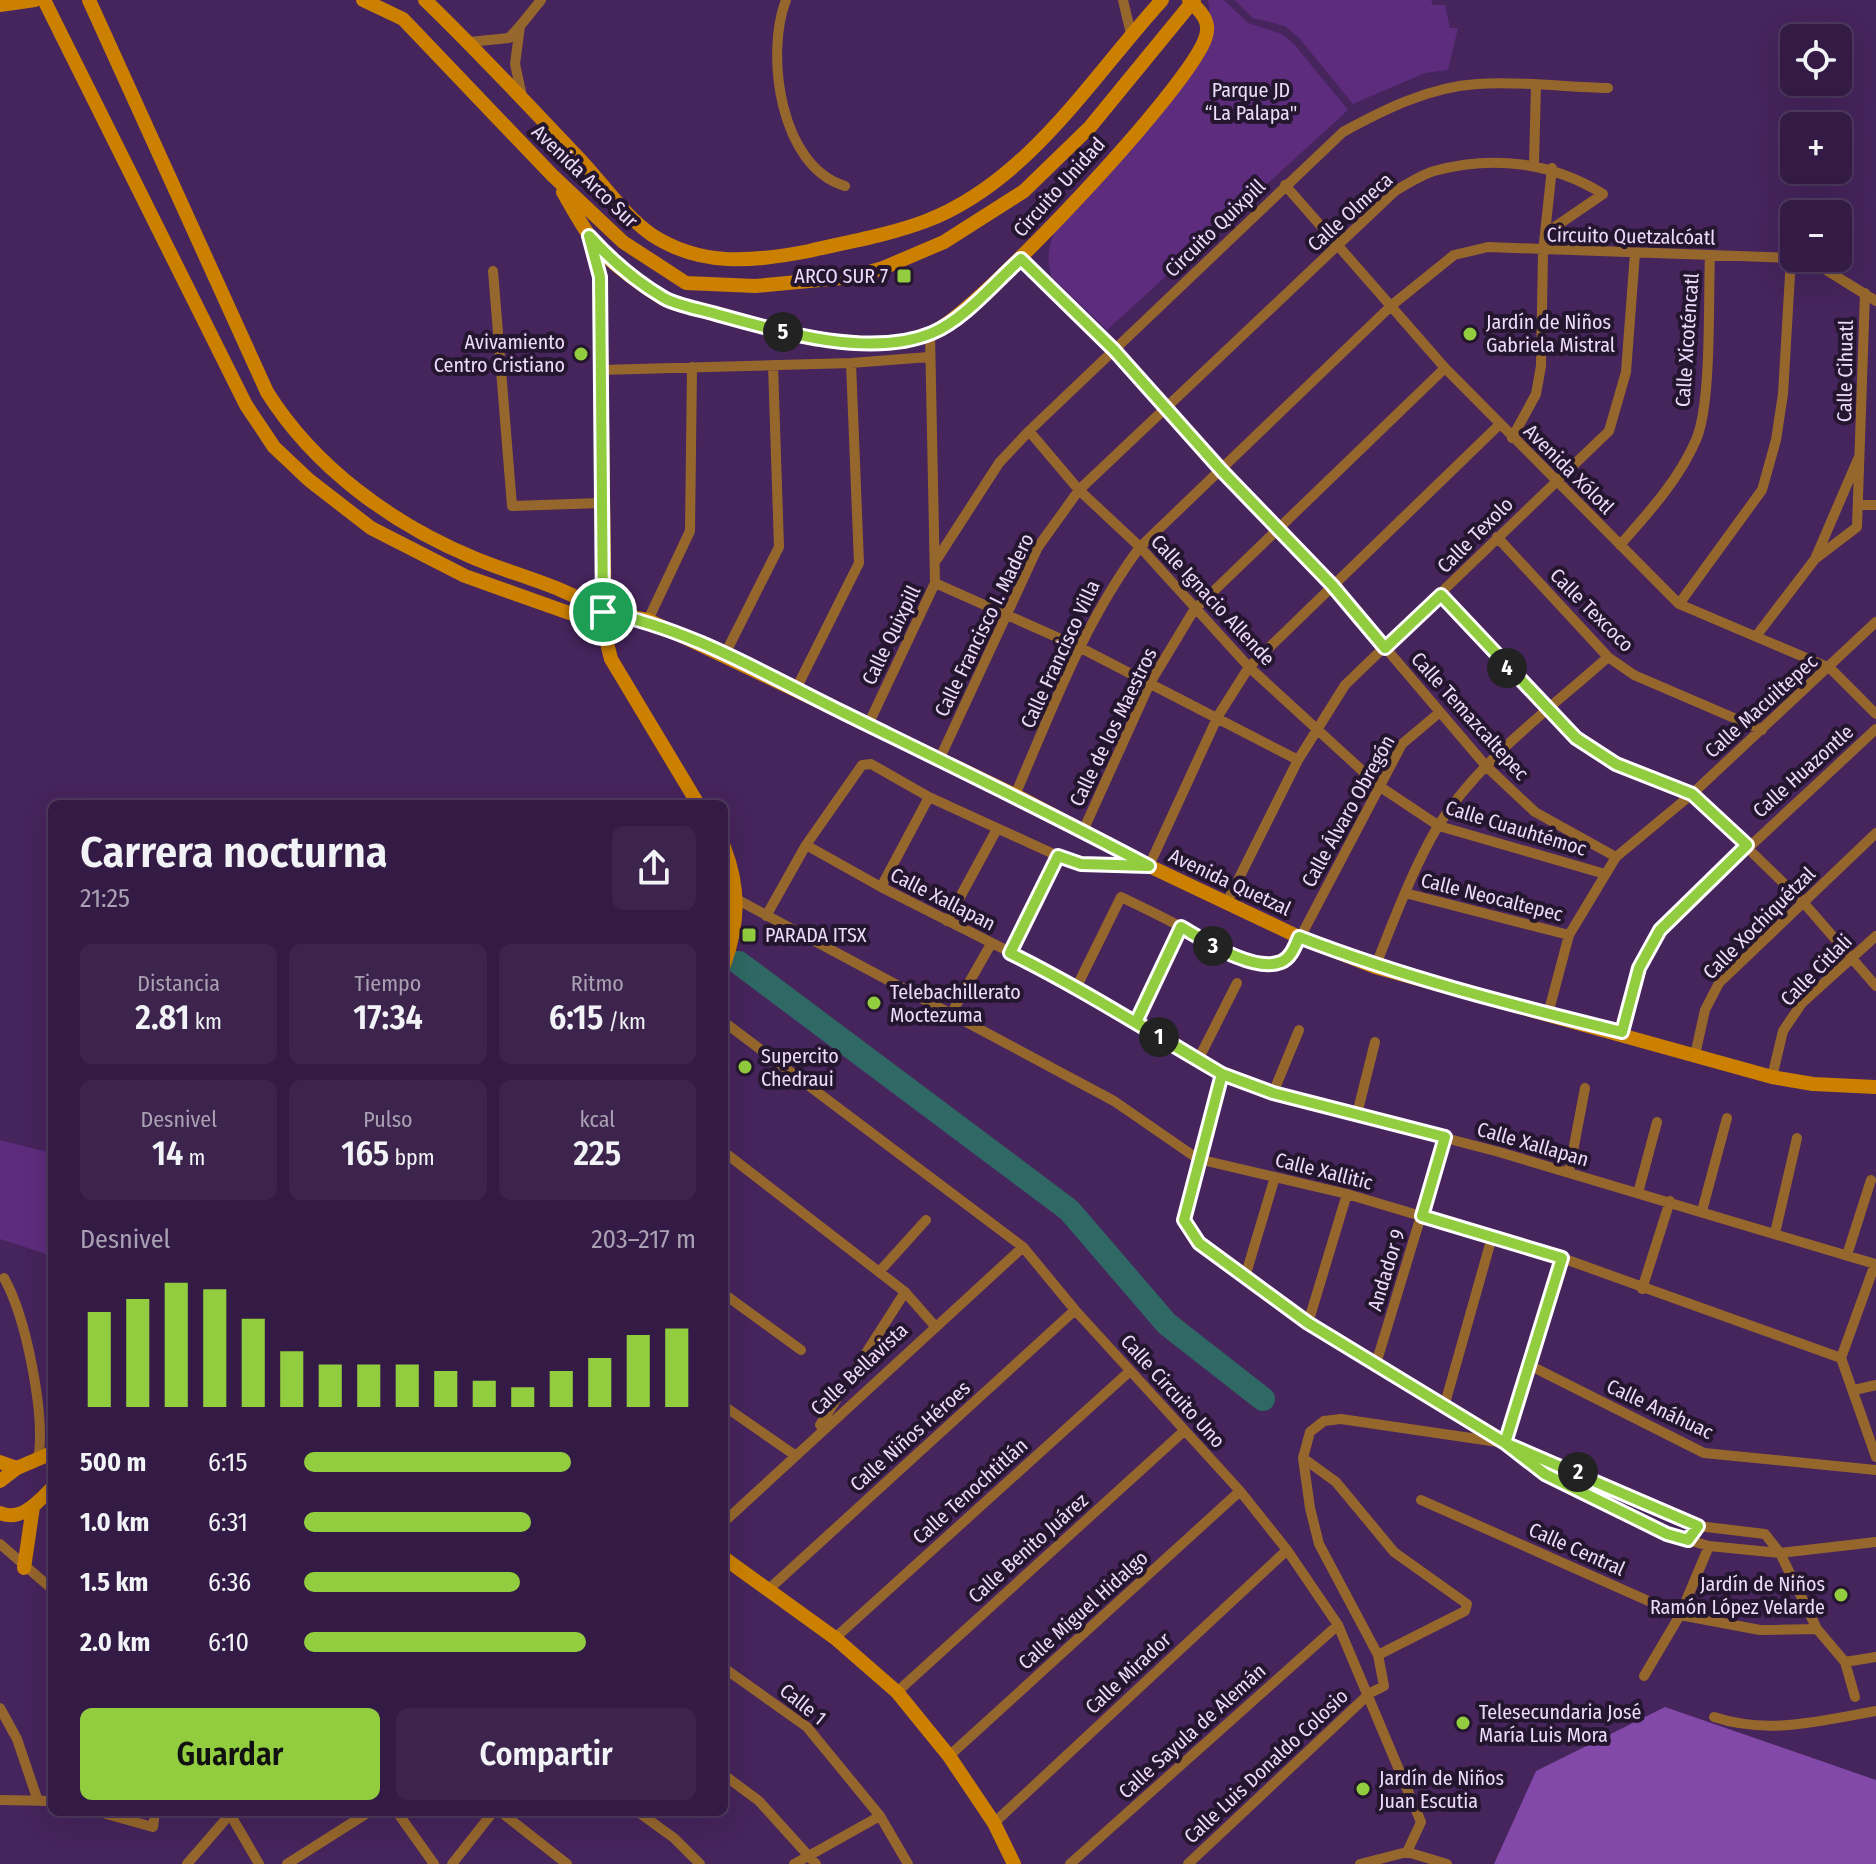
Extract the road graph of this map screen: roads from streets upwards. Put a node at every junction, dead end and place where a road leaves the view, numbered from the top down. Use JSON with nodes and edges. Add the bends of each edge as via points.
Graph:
{"nodes":[{"id":1,"x":35,"y":0,"type":"edge"},
{"id":2,"x":44,"y":0,"type":"edge"},
{"id":3,"x":89,"y":0,"type":"edge"},
{"id":4,"x":363,"y":0,"type":"edge"},
{"id":5,"x":425,"y":0,"type":"edge"},
{"id":6,"x":541,"y":0,"type":"edge"},
{"id":7,"x":786,"y":0,"type":"edge"},
{"id":8,"x":1123,"y":0,"type":"edge"},
{"id":9,"x":1162,"y":0,"type":"edge"},
{"id":10,"x":1191,"y":1,"type":"edge"},
{"id":11,"x":0,"y":5,"type":"edge"},
{"id":12,"x":520,"y":26,"type":"junction"},
{"id":13,"x":1131,"y":34,"type":"junction"},
{"id":14,"x":469,"y":42,"type":"junction"},
{"id":15,"x":1536,"y":85,"type":"junction"},
{"id":16,"x":1608,"y":88,"type":"dead end"},
{"id":17,"x":522,"y":98,"type":"junction"},
{"id":18,"x":1534,"y":164,"type":"junction"},
{"id":19,"x":1552,"y":168,"type":"junction"},
{"id":20,"x":552,"y":175,"type":"junction"},
{"id":21,"x":1285,"y":185,"type":"junction"},
{"id":22,"x":845,"y":186,"type":"dead end"},
{"id":23,"x":1546,"y":233,"type":"junction"},
{"id":24,"x":589,"y":236,"type":"junction"},
{"id":25,"x":623,"y":242,"type":"junction"},
{"id":26,"x":1339,"y":244,"type":"junction"},
{"id":27,"x":1543,"y":252,"type":"junction"},
{"id":28,"x":1635,"y":253,"type":"junction"},
{"id":29,"x":1710,"y":255,"type":"junction"},
{"id":30,"x":1780,"y":258,"type":"edge"},
{"id":31,"x":1021,"y":259,"type":"junction"},
{"id":32,"x":493,"y":271,"type":"dead end"},
{"id":33,"x":1790,"y":272,"type":"edge"},
{"id":34,"x":1830,"y":272,"type":"edge"},
{"id":35,"x":1865,"y":293,"type":"junction"},
{"id":36,"x":1876,"y":301,"type":"edge"},
{"id":37,"x":1392,"y":305,"type":"junction"},
{"id":38,"x":930,"y":334,"type":"junction"},
{"id":39,"x":1114,"y":350,"type":"junction"},
{"id":40,"x":929,"y":357,"type":"junction"},
{"id":41,"x":851,"y":363,"type":"junction"},
{"id":42,"x":773,"y":365,"type":"junction"},
{"id":43,"x":692,"y":367,"type":"junction"},
{"id":44,"x":1445,"y":368,"type":"junction"},
{"id":45,"x":601,"y":370,"type":"junction"},
{"id":46,"x":1167,"y":407,"type":"junction"},
{"id":47,"x":1500,"y":424,"type":"junction"},
{"id":48,"x":1029,"y":431,"type":"junction"},
{"id":49,"x":1512,"y":438,"type":"junction"},
{"id":50,"x":1862,"y":450,"type":"junction"},
{"id":51,"x":1222,"y":471,"type":"junction"},
{"id":52,"x":1558,"y":481,"type":"junction"},
{"id":53,"x":1079,"y":490,"type":"junction"},
{"id":54,"x":601,"y":503,"type":"junction"},
{"id":55,"x":1860,"y":505,"type":"junction"},
{"id":56,"x":1876,"y":505,"type":"edge"},
{"id":57,"x":1277,"y":528,"type":"junction"},
{"id":58,"x":1497,"y":537,"type":"junction"},
{"id":59,"x":1620,"y":545,"type":"junction"},
{"id":60,"x":1140,"y":547,"type":"junction"},
{"id":61,"x":937,"y":559,"type":"junction"},
{"id":62,"x":1815,"y":559,"type":"junction"},
{"id":63,"x":935,"y":583,"type":"junction"},
{"id":64,"x":1332,"y":585,"type":"junction"},
{"id":65,"x":1441,"y":595,"type":"junction"},
{"id":66,"x":1679,"y":604,"type":"junction"},
{"id":67,"x":1194,"y":610,"type":"junction"},
{"id":68,"x":603,"y":612,"type":"junction"},
{"id":69,"x":1008,"y":617,"type":"junction"},
{"id":70,"x":648,"y":620,"type":"junction"},
{"id":71,"x":1876,"y":622,"type":"edge"},
{"id":72,"x":1757,"y":635,"type":"junction"},
{"id":73,"x":1079,"y":647,"type":"junction"},
{"id":74,"x":1385,"y":648,"type":"junction"},
{"id":75,"x":725,"y":654,"type":"junction"},
{"id":76,"x":1608,"y":657,"type":"junction"},
{"id":77,"x":1249,"y":667,"type":"junction"},
{"id":78,"x":1830,"y":668,"type":"junction"},
{"id":79,"x":1150,"y":683,"type":"junction"},
{"id":80,"x":796,"y":689,"type":"junction"},
{"id":81,"x":1547,"y":711,"type":"junction"},
{"id":82,"x":1440,"y":712,"type":"junction"},
{"id":83,"x":1876,"y":714,"type":"edge"},
{"id":84,"x":1218,"y":716,"type":"junction"},
{"id":85,"x":868,"y":725,"type":"junction"},
{"id":86,"x":1316,"y":729,"type":"junction"},
{"id":87,"x":1876,"y":729,"type":"edge"},
{"id":88,"x":1762,"y":730,"type":"junction"},
{"id":89,"x":939,"y":760,"type":"junction"},
{"id":90,"x":1298,"y":760,"type":"junction"},
{"id":91,"x":1486,"y":766,"type":"junction"},
{"id":92,"x":1379,"y":786,"type":"junction"},
{"id":93,"x":1692,"y":794,"type":"junction"},
{"id":94,"x":1015,"y":795,"type":"junction"},
{"id":95,"x":929,"y":797,"type":"junction"},
{"id":96,"x":696,"y":800,"type":"edge"},
{"id":97,"x":1439,"y":826,"type":"junction"},
{"id":98,"x":997,"y":829,"type":"junction"},
{"id":99,"x":1083,"y":831,"type":"junction"},
{"id":100,"x":1876,"y":833,"type":"edge"},
{"id":101,"x":806,"y":845,"type":"junction"},
{"id":102,"x":1747,"y":845,"type":"junction"},
{"id":103,"x":1058,"y":856,"type":"junction"},
{"id":104,"x":1616,"y":857,"type":"junction"},
{"id":105,"x":728,"y":862,"type":"edge"},
{"id":106,"x":1149,"y":866,"type":"junction"},
{"id":107,"x":1605,"y":874,"type":"junction"},
{"id":108,"x":881,"y":887,"type":"junction"},
{"id":109,"x":1405,"y":893,"type":"junction"},
{"id":110,"x":738,"y":900,"type":"junction"},
{"id":111,"x":1227,"y":902,"type":"junction"},
{"id":112,"x":1803,"y":902,"type":"junction"},
{"id":113,"x":766,"y":916,"type":"junction"},
{"id":114,"x":947,"y":921,"type":"junction"},
{"id":115,"x":1181,"y":927,"type":"junction"},
{"id":116,"x":1569,"y":935,"type":"junction"},
{"id":117,"x":1876,"y":936,"type":"edge"},
{"id":118,"x":1299,"y":937,"type":"junction"},
{"id":119,"x":991,"y":944,"type":"junction"},
{"id":120,"x":728,"y":953,"type":"edge"},
{"id":121,"x":1010,"y":953,"type":"junction"},
{"id":122,"x":1853,"y":958,"type":"junction"},
{"id":123,"x":1375,"y":967,"type":"junction"},
{"id":124,"x":1237,"y":983,"type":"dead end"},
{"id":125,"x":1077,"y":986,"type":"junction"},
{"id":126,"x":1876,"y":986,"type":"edge"},
{"id":127,"x":951,"y":1014,"type":"junction"},
{"id":128,"x":1548,"y":1014,"type":"junction"},
{"id":129,"x":1136,"y":1022,"type":"junction"},
{"id":130,"x":728,"y":1025,"type":"edge"},
{"id":131,"x":1299,"y":1030,"type":"dead end"},
{"id":132,"x":1622,"y":1032,"type":"junction"},
{"id":133,"x":1375,"y":1042,"type":"dead end"},
{"id":134,"x":1695,"y":1055,"type":"junction"},
{"id":135,"x":1198,"y":1060,"type":"junction"},
{"id":136,"x":1222,"y":1074,"type":"junction"},
{"id":137,"x":1772,"y":1077,"type":"junction"},
{"id":138,"x":1876,"y":1087,"type":"edge"},
{"id":139,"x":1585,"y":1088,"type":"dead end"},
{"id":140,"x":1273,"y":1093,"type":"junction"},
{"id":141,"x":1357,"y":1114,"type":"junction"},
{"id":142,"x":1727,"y":1118,"type":"dead end"},
{"id":143,"x":1657,"y":1122,"type":"dead end"},
{"id":144,"x":1445,"y":1137,"type":"junction"},
{"id":145,"x":1797,"y":1138,"type":"dead end"},
{"id":146,"x":728,"y":1155,"type":"edge"},
{"id":147,"x":1198,"y":1159,"type":"junction"},
{"id":148,"x":1569,"y":1172,"type":"junction"},
{"id":149,"x":1275,"y":1177,"type":"junction"},
{"id":150,"x":1871,"y":1180,"type":"dead end"},
{"id":151,"x":1638,"y":1193,"type":"junction"},
{"id":152,"x":1347,"y":1194,"type":"junction"},
{"id":153,"x":1670,"y":1201,"type":"junction"},
{"id":154,"x":1702,"y":1211,"type":"junction"},
{"id":155,"x":1422,"y":1216,"type":"junction"},
{"id":156,"x":926,"y":1220,"type":"dead end"},
{"id":157,"x":1775,"y":1233,"type":"junction"},
{"id":158,"x":1492,"y":1237,"type":"junction"},
{"id":159,"x":1023,"y":1247,"type":"junction"},
{"id":160,"x":1847,"y":1255,"type":"junction"},
{"id":161,"x":1562,"y":1258,"type":"junction"},
{"id":162,"x":1875,"y":1264,"type":"edge"},
{"id":163,"x":879,"y":1272,"type":"junction"},
{"id":164,"x":1245,"y":1277,"type":"junction"},
{"id":165,"x":4,"y":1278,"type":"dead end"},
{"id":166,"x":1642,"y":1289,"type":"junction"},
{"id":167,"x":905,"y":1292,"type":"junction"},
{"id":168,"x":728,"y":1297,"type":"edge"},
{"id":169,"x":1075,"y":1310,"type":"junction"},
{"id":170,"x":1308,"y":1323,"type":"junction"},
{"id":171,"x":934,"y":1325,"type":"junction"},
{"id":172,"x":801,"y":1350,"type":"dead end"},
{"id":173,"x":1841,"y":1358,"type":"junction"},
{"id":174,"x":1531,"y":1366,"type":"junction"},
{"id":175,"x":1375,"y":1367,"type":"junction"},
{"id":176,"x":1130,"y":1371,"type":"junction"},
{"id":177,"x":1876,"y":1385,"type":"edge"},
{"id":178,"x":1854,"y":1390,"type":"junction"},
{"id":179,"x":1444,"y":1407,"type":"junction"},
{"id":180,"x":728,"y":1409,"type":"edge"},
{"id":181,"x":1184,"y":1431,"type":"junction"},
{"id":182,"x":42,"y":1436,"type":"junction"},
{"id":183,"x":812,"y":1437,"type":"junction"},
{"id":184,"x":48,"y":1441,"type":"edge"},
{"id":185,"x":1505,"y":1443,"type":"junction"},
{"id":186,"x":796,"y":1456,"type":"junction"},
{"id":187,"x":45,"y":1457,"type":"edge"},
{"id":188,"x":1876,"y":1457,"type":"edge"},
{"id":189,"x":1303,"y":1458,"type":"junction"},
{"id":190,"x":0,"y":1462,"type":"edge"},
{"id":191,"x":17,"y":1468,"type":"junction"},
{"id":192,"x":1876,"y":1470,"type":"edge"},
{"id":193,"x":0,"y":1481,"type":"edge"},
{"id":194,"x":1240,"y":1491,"type":"junction"},
{"id":195,"x":48,"y":1492,"type":"edge"},
{"id":196,"x":1421,"y":1500,"type":"dead end"},
{"id":197,"x":33,"y":1507,"type":"junction"},
{"id":198,"x":0,"y":1513,"type":"edge"},
{"id":199,"x":728,"y":1518,"type":"edge"},
{"id":200,"x":1698,"y":1526,"type":"junction"},
{"id":201,"x":1688,"y":1540,"type":"junction"},
{"id":202,"x":1876,"y":1542,"type":"edge"},
{"id":203,"x":0,"y":1544,"type":"edge"},
{"id":204,"x":1709,"y":1546,"type":"junction"},
{"id":205,"x":1287,"y":1550,"type":"junction"},
{"id":206,"x":1780,"y":1553,"type":"junction"},
{"id":207,"x":728,"y":1561,"type":"edge"},
{"id":208,"x":24,"y":1568,"type":"junction"},
{"id":209,"x":48,"y":1586,"type":"edge"},
{"id":210,"x":769,"y":1589,"type":"junction"},
{"id":211,"x":1680,"y":1615,"type":"junction"},
{"id":212,"x":1338,"y":1625,"type":"junction"},
{"id":213,"x":1817,"y":1629,"type":"junction"},
{"id":214,"x":835,"y":1638,"type":"junction"},
{"id":215,"x":1378,"y":1655,"type":"junction"},
{"id":216,"x":1876,"y":1657,"type":"edge"},
{"id":217,"x":1845,"y":1662,"type":"junction"},
{"id":218,"x":728,"y":1671,"type":"edge"},
{"id":219,"x":1644,"y":1676,"type":"dead end"},
{"id":220,"x":897,"y":1692,"type":"junction"},
{"id":221,"x":1370,"y":1693,"type":"junction"},
{"id":222,"x":1855,"y":1697,"type":"dead end"},
{"id":223,"x":0,"y":1708,"type":"edge"},
{"id":224,"x":1876,"y":1711,"type":"edge"},
{"id":225,"x":1714,"y":1717,"type":"dead end"},
{"id":226,"x":949,"y":1756,"type":"junction"},
{"id":227,"x":728,"y":1778,"type":"edge"},
{"id":228,"x":37,"y":1798,"type":"junction"},
{"id":229,"x":0,"y":1800,"type":"edge"},
{"id":230,"x":48,"y":1800,"type":"edge"},
{"id":231,"x":113,"y":1816,"type":"edge"},
{"id":232,"x":154,"y":1816,"type":"edge"},
{"id":233,"x":228,"y":1816,"type":"edge"},
{"id":234,"x":233,"y":1816,"type":"edge"},
{"id":235,"x":363,"y":1816,"type":"edge"},
{"id":236,"x":400,"y":1816,"type":"edge"},
{"id":237,"x":490,"y":1816,"type":"edge"},
{"id":238,"x":506,"y":1816,"type":"edge"},
{"id":239,"x":644,"y":1816,"type":"edge"},
{"id":240,"x":880,"y":1816,"type":"junction"},
{"id":241,"x":994,"y":1823,"type":"junction"},
{"id":242,"x":1407,"y":1852,"type":"junction"},
{"id":243,"x":813,"y":1860,"type":"edge"},
{"id":244,"x":187,"y":1864,"type":"edge"},
{"id":245,"x":259,"y":1864,"type":"edge"},
{"id":246,"x":287,"y":1864,"type":"edge"},
{"id":247,"x":434,"y":1864,"type":"edge"},
{"id":248,"x":452,"y":1864,"type":"edge"},
{"id":249,"x":567,"y":1864,"type":"edge"},
{"id":250,"x":700,"y":1864,"type":"edge"},
{"id":251,"x":794,"y":1864,"type":"edge"},
{"id":252,"x":908,"y":1864,"type":"edge"},
{"id":253,"x":1014,"y":1864,"type":"edge"},
{"id":254,"x":1070,"y":1864,"type":"edge"},
{"id":255,"x":1188,"y":1864,"type":"edge"},
{"id":256,"x":1360,"y":1864,"type":"edge"},
{"id":257,"x":1447,"y":1864,"type":"edge"}],
"edges":[{"from":1,"to":11,"type":"street"},
{"from":2,"to":68,"type":"street","via":[[246,405],[274,447],[371,528],[453,570],[545,607],[572,614]]},
{"from":3,"to":68,"type":"street","via":[[267,392],[291,430],[322,462],[428,535],[577,595]]},
{"from":4,"to":20,"type":"street","name":"Avenida Arco Sur","via":[[403,19]]},
{"from":5,"to":14,"type":"street","name":"Avenida Arco Sur"},
{"from":6,"to":12,"type":"street"},
{"from":7,"to":22,"type":"street","via":[[775,63],[783,107],[804,154],[832,182]]},
{"from":8,"to":13,"type":"street"},
{"from":9,"to":13,"type":"street","name":"Avenida Arco Sur"},
{"from":10,"to":25,"type":"street","name":"Avenida Arco Sur","via":[[1090,127],[1024,191],[944,242],[895,263],[852,277],[755,286],[686,283]]},
{"from":10,"to":31,"type":"street","name":"Circuito Unidad","via":[[1206,22],[1200,49],[1157,108]]},
{"from":12,"to":14,"type":"street","via":[[509,38]]},
{"from":12,"to":17,"type":"street","via":[[515,64]]},
{"from":13,"to":17,"type":"street","name":"Avenida Arco Sur","via":[[1062,118],[987,188],[926,221],[764,260],[690,255],[649,233]]},
{"from":14,"to":17,"type":"street","name":"Avenida Arco Sur"},
{"from":15,"to":16,"type":"street","name":"Circuito Quixpill"},
{"from":15,"to":18,"type":"street"},
{"from":15,"to":21,"type":"street","name":"Circuito Quixpill","via":[[1475,84],[1384,110],[1343,132]]},
{"from":18,"to":19,"type":"street","name":"Calle Olmeca"},
{"from":18,"to":26,"type":"street","name":"Calle Olmeca","via":[[1433,171],[1395,191]]},
{"from":19,"to":23,"type":"street"},
{"from":19,"to":23,"type":"street","name":"Calle Olmeca","via":[[1603,194]]},
{"from":20,"to":24,"type":"street","name":"Circuito Unidad"},
{"from":20,"to":25,"type":"street","name":"Avenida Arco Sur"},
{"from":21,"to":26,"type":"street","name":"Avenida Xólotl"},
{"from":21,"to":39,"type":"street","name":"Circuito Quixpill"},
{"from":23,"to":27,"type":"street"},
{"from":24,"to":25,"type":"street","via":[[602,234]]},
{"from":24,"to":38,"type":"street","name":"Circuito Unidad","via":[[614,264],[667,300],[839,343]]},
{"from":24,"to":45,"type":"street","via":[[600,277]]},
{"from":26,"to":37,"type":"street","name":"Avenida Xólotl"},
{"from":26,"to":46,"type":"street","name":"Calle Olmeca"},
{"from":27,"to":28,"type":"street","name":"Circuito Quetzalcóatl"},
{"from":27,"to":37,"type":"street","name":"Circuito Quetzalcóatl","via":[[1470,249],[1454,255]]},
{"from":27,"to":49,"type":"street","via":[[1541,366],[1536,394]]},
{"from":28,"to":29,"type":"street","name":"Circuito Quetzalcóatl"},
{"from":28,"to":52,"type":"street","name":"Calle Texolo","via":[[1620,401],[1609,431]]},
{"from":29,"to":30,"type":"street","name":"Circuito Quetzalcóatl"},
{"from":29,"to":59,"type":"street","name":"Calle Xicoténcatl","via":[[1698,436],[1674,482]]},
{"from":31,"to":38,"type":"street","name":"Circuito Unidad"},
{"from":31,"to":39,"type":"street","name":"Calle Temazcaltepec"},
{"from":32,"to":54,"type":"street","via":[[512,506]]},
{"from":33,"to":66,"type":"street","via":[[1783,394],[1762,490]]},
{"from":34,"to":35,"type":"street","name":"Circuito Quetzalcóatl"},
{"from":35,"to":36,"type":"street","name":"Circuito Quetzalcóatl"},
{"from":35,"to":50,"type":"street","name":"Calle Cihuatl"},
{"from":37,"to":44,"type":"street","name":"Avenida Xólotl"},
{"from":37,"to":51,"type":"street","name":"Calle Francisco Villa"},
{"from":38,"to":40,"type":"street","name":"Calle Quixpill"},
{"from":39,"to":46,"type":"street","name":"Calle Temazcaltepec"},
{"from":39,"to":48,"type":"street","name":"Circuito Quixpill"},
{"from":40,"to":41,"type":"street"},
{"from":40,"to":61,"type":"street","name":"Calle Quixpill"},
{"from":41,"to":42,"type":"street"},
{"from":41,"to":80,"type":"street","via":[[859,563]]},
{"from":42,"to":43,"type":"street"},
{"from":42,"to":75,"type":"street","via":[[779,547]]},
{"from":43,"to":45,"type":"street"},
{"from":43,"to":70,"type":"street","via":[[690,531]]},
{"from":44,"to":47,"type":"street","name":"Avenida Xólotl"},
{"from":44,"to":57,"type":"street","name":"Calle de los Maestros"},
{"from":45,"to":54,"type":"street"},
{"from":46,"to":51,"type":"street","name":"Calle Temazcaltepec"},
{"from":46,"to":53,"type":"street","name":"Calle Francisco I. Madero"},
{"from":47,"to":49,"type":"street","name":"Avenida Xólotl"},
{"from":47,"to":64,"type":"street"},
{"from":48,"to":53,"type":"street","name":"Calle Ignacio Allende"},
{"from":48,"to":61,"type":"street","name":"Circuito Quixpill","via":[[999,463]]},
{"from":49,"to":52,"type":"street","name":"Avenida Xólotl"},
{"from":50,"to":55,"type":"street","name":"Calle Cihuatl"},
{"from":50,"to":62,"type":"street","name":"Calle Cihuatl"},
{"from":51,"to":57,"type":"street","name":"Calle Temazcaltepec"},
{"from":51,"to":60,"type":"street","name":"Calle Francisco Villa"},
{"from":52,"to":58,"type":"street","name":"Calle Texolo"},
{"from":52,"to":59,"type":"street","name":"Avenida Xólotl"},
{"from":53,"to":60,"type":"street","name":"Calle Ignacio Allende"},
{"from":53,"to":69,"type":"street","name":"Calle Francisco I. Madero","via":[[1038,547]]},
{"from":54,"to":68,"type":"street"},
{"from":55,"to":56,"type":"street"},
{"from":55,"to":62,"type":"street","name":"Calle Cihuatl","via":[[1857,527]]},
{"from":57,"to":64,"type":"street","name":"Calle Temazcaltepec"},
{"from":57,"to":67,"type":"street","name":"Calle de los Maestros"},
{"from":58,"to":65,"type":"street","name":"Calle Texolo"},
{"from":58,"to":76,"type":"street","name":"Calle Texcoco"},
{"from":59,"to":66,"type":"street","name":"Avenida Xólotl"},
{"from":60,"to":67,"type":"street","name":"Calle Ignacio Allende"},
{"from":60,"to":73,"type":"street","name":"Calle Francisco Villa"},
{"from":61,"to":63,"type":"street","name":"Calle Quixpill"},
{"from":62,"to":72,"type":"street","name":"Calle Cihuatl"},
{"from":63,"to":69,"type":"street"},
{"from":63,"to":85,"type":"street","name":"Calle Quixpill"},
{"from":64,"to":74,"type":"street","name":"Calle Temazcaltepec"},
{"from":64,"to":77,"type":"street"},
{"from":65,"to":74,"type":"street","name":"Calle Texolo"},
{"from":65,"to":81,"type":"street"},
{"from":66,"to":72,"type":"street","name":"Avenida Xólotl"},
{"from":67,"to":77,"type":"street","name":"Calle Ignacio Allende"},
{"from":67,"to":79,"type":"street","name":"Calle de los Maestros"},
{"from":68,"to":70,"type":"street","name":"Avenida Quetzal"},
{"from":68,"to":96,"type":"street","via":[[611,659]]},
{"from":69,"to":73,"type":"street"},
{"from":69,"to":89,"type":"street","name":"Calle Francisco I. Madero"},
{"from":70,"to":75,"type":"street","name":"Avenida Quetzal"},
{"from":71,"to":78,"type":"street","name":"Calle Macuiltepec"},
{"from":72,"to":78,"type":"street","name":"Avenida Xólotl"},
{"from":73,"to":79,"type":"street"},
{"from":73,"to":94,"type":"street","name":"Calle Francisco Villa"},
{"from":74,"to":82,"type":"street","name":"Calle Temazcaltepec"},
{"from":74,"to":86,"type":"street","name":"Calle Texolo","via":[[1345,685]]},
{"from":75,"to":80,"type":"street","name":"Avenida Quetzal"},
{"from":76,"to":81,"type":"street"},
{"from":76,"to":88,"type":"street","name":"Calle Texcoco","via":[[1634,675]]},
{"from":77,"to":84,"type":"street"},
{"from":77,"to":86,"type":"street","name":"Calle Ignacio Allende"},
{"from":78,"to":83,"type":"street","name":"Avenida Xólotl"},
{"from":78,"to":88,"type":"street","name":"Calle Macuiltepec"},
{"from":79,"to":84,"type":"street"},
{"from":79,"to":99,"type":"street","name":"Calle de los Maestros"},
{"from":80,"to":85,"type":"street","name":"Avenida Quetzal"},
{"from":81,"to":91,"type":"street"},
{"from":81,"to":93,"type":"street","via":[[1616,764]]},
{"from":82,"to":91,"type":"street","name":"Calle Temazcaltepec"},
{"from":82,"to":92,"type":"street","name":"Calle Álvaro Obregón","via":[[1402,744]]},
{"from":84,"to":90,"type":"street"},
{"from":84,"to":106,"type":"street"},
{"from":85,"to":89,"type":"street","name":"Avenida Quetzal"},
{"from":86,"to":90,"type":"street","name":"Calle Texolo"},
{"from":86,"to":92,"type":"street","name":"Calle Ignacio Allende"},
{"from":87,"to":102,"type":"street","name":"Calle Huazontle"},
{"from":88,"to":93,"type":"street","name":"Calle Macuiltepec"},
{"from":89,"to":94,"type":"street","name":"Avenida Quetzal"},
{"from":90,"to":111,"type":"street","name":"Calle Texolo"},
{"from":91,"to":97,"type":"street"},
{"from":91,"to":104,"type":"street","name":"Calle Temazcaltepec","via":[[1535,812]]},
{"from":92,"to":97,"type":"street","name":"Calle Cuauhtémoc"},
{"from":92,"to":118,"type":"street","name":"Calle Álvaro Obregón"},
{"from":93,"to":102,"type":"street"},
{"from":93,"to":104,"type":"street","name":"Calle Macuiltepec"},
{"from":94,"to":99,"type":"street","name":"Avenida Quetzal"},
{"from":95,"to":98,"type":"street"},
{"from":95,"to":101,"type":"street","via":[[871,764],[856,770]]},
{"from":95,"to":108,"type":"street"},
{"from":97,"to":107,"type":"street","name":"Calle Cuauhtémoc"},
{"from":97,"to":109,"type":"street"},
{"from":98,"to":103,"type":"street"},
{"from":98,"to":114,"type":"street"},
{"from":99,"to":106,"type":"street","name":"Avenida Quetzal"},
{"from":100,"to":112,"type":"street","name":"Calle Xochiquétzal"},
{"from":101,"to":108,"type":"street","name":"Calle Xallapan"},
{"from":101,"to":113,"type":"street"},
{"from":102,"to":112,"type":"street"},
{"from":102,"to":132,"type":"street","name":"Calle Huazontle","via":[[1660,930],[1639,968]]},
{"from":103,"to":106,"type":"street","via":[[1081,864]]},
{"from":103,"to":121,"type":"street"},
{"from":104,"to":107,"type":"street","name":"Calle Macuiltepec"},
{"from":105,"to":110,"type":"street"},
{"from":106,"to":111,"type":"street","name":"Avenida Quetzal"},
{"from":107,"to":116,"type":"street","name":"Calle Macuiltepec"},
{"from":108,"to":114,"type":"street","name":"Calle Xallapan"},
{"from":109,"to":116,"type":"street","name":"Calle Neocaltepec"},
{"from":109,"to":123,"type":"street"},
{"from":110,"to":113,"type":"street","name":"Calle Xallitic"},
{"from":110,"to":120,"type":"street"},
{"from":111,"to":118,"type":"street","name":"Avenida Quetzal"},
{"from":112,"to":122,"type":"street"},
{"from":112,"to":134,"type":"street","name":"Calle Xochiquétzal","via":[[1719,983],[1705,1010]]},
{"from":113,"to":127,"type":"street","name":"Calle Xallitic"},
{"from":114,"to":119,"type":"street","name":"Calle Xallapan"},
{"from":115,"to":118,"type":"street","name":"Calle Álvaro Obregón","via":[[1226,953],[1259,963],[1280,962],[1292,953]]},
{"from":115,"to":125,"type":"street","via":[[1121,897]]},
{"from":115,"to":129,"type":"street"},
{"from":116,"to":128,"type":"street","name":"Calle Macuiltepec"},
{"from":117,"to":122,"type":"street","name":"Calle Citlali"},
{"from":118,"to":123,"type":"street","name":"Avenida Quetzal"},
{"from":119,"to":121,"type":"street","name":"Calle Xallapan"},
{"from":119,"to":127,"type":"street"},
{"from":121,"to":125,"type":"street","name":"Calle Xallapan"},
{"from":122,"to":126,"type":"street"},
{"from":122,"to":137,"type":"street","name":"Calle Citlali","via":[[1802,1003],[1789,1022]]},
{"from":123,"to":128,"type":"street","name":"Avenida Quetzal"},
{"from":124,"to":135,"type":"street"},
{"from":125,"to":129,"type":"street","name":"Calle Xallapan"},
{"from":127,"to":147,"type":"street","name":"Calle Xallitic","via":[[1114,1101]]},
{"from":128,"to":132,"type":"street","name":"Avenida Quetzal"},
{"from":129,"to":135,"type":"street","name":"Calle Xallapan"},
{"from":130,"to":159,"type":"street","name":"Calle Circuito Uno"},
{"from":131,"to":140,"type":"street"},
{"from":132,"to":134,"type":"street","name":"Avenida Quetzal"},
{"from":133,"to":141,"type":"street"},
{"from":134,"to":137,"type":"street","name":"Avenida Quetzal"},
{"from":135,"to":136,"type":"street","name":"Calle Xallapan"},
{"from":136,"to":140,"type":"street","name":"Calle Xallapan"},
{"from":136,"to":147,"type":"street"},
{"from":137,"to":138,"type":"street","name":"Avenida Quetzal"},
{"from":139,"to":148,"type":"street"},
{"from":140,"to":141,"type":"street","name":"Calle Xallapan"},
{"from":141,"to":144,"type":"street","name":"Calle Xallapan"},
{"from":142,"to":154,"type":"street"},
{"from":143,"to":151,"type":"street"},
{"from":144,"to":148,"type":"street","name":"Calle Xallapan"},
{"from":144,"to":155,"type":"street","name":"Andador 9"},
{"from":145,"to":157,"type":"street"},
{"from":146,"to":163,"type":"street"},
{"from":147,"to":149,"type":"street","name":"Calle Xallitic"},
{"from":147,"to":164,"type":"street","via":[[1184,1220],[1199,1243]]},
{"from":148,"to":151,"type":"street","name":"Calle Xallapan"},
{"from":149,"to":152,"type":"street","name":"Calle Xallitic"},
{"from":149,"to":164,"type":"street"},
{"from":150,"to":160,"type":"street"},
{"from":151,"to":153,"type":"street","name":"Calle Xallapan"},
{"from":152,"to":155,"type":"street","name":"Calle Xallitic"},
{"from":152,"to":170,"type":"street"},
{"from":153,"to":154,"type":"street","name":"Calle Xallapan"},
{"from":153,"to":166,"type":"street"},
{"from":154,"to":157,"type":"street","name":"Calle Xallapan"},
{"from":155,"to":158,"type":"street","name":"Calle Xallitic"},
{"from":155,"to":175,"type":"street","name":"Andador 9"},
{"from":156,"to":163,"type":"street"},
{"from":157,"to":160,"type":"street","name":"Calle Xallapan"},
{"from":158,"to":161,"type":"street","name":"Calle Xallitic"},
{"from":158,"to":179,"type":"street"},
{"from":159,"to":169,"type":"street","name":"Calle Circuito Uno"},
{"from":159,"to":171,"type":"street","name":"Calle Bellavista"},
{"from":160,"to":162,"type":"street","name":"Calle Xallapan"},
{"from":161,"to":166,"type":"street","name":"Calle Xallitic"},
{"from":161,"to":174,"type":"street"},
{"from":162,"to":173,"type":"street"},
{"from":163,"to":167,"type":"street"},
{"from":164,"to":170,"type":"street"},
{"from":165,"to":182,"type":"street","via":[[22,1331]]},
{"from":166,"to":173,"type":"street","name":"Calle Xallitic"},
{"from":167,"to":171,"type":"street"},
{"from":167,"to":183,"type":"street"},
{"from":168,"to":172,"type":"street"},
{"from":169,"to":176,"type":"street","name":"Calle Circuito Uno"},
{"from":169,"to":210,"type":"street","name":"Calle Niños Héroes"},
{"from":170,"to":175,"type":"street"},
{"from":171,"to":183,"type":"street","name":"Calle Bellavista"},
{"from":173,"to":178,"type":"street"},
{"from":174,"to":185,"type":"street"},
{"from":174,"to":192,"type":"street","name":"Calle Anáhuac","via":[[1704,1453]]},
{"from":175,"to":179,"type":"street"},
{"from":176,"to":181,"type":"street","name":"Calle Circuito Uno"},
{"from":176,"to":214,"type":"street","name":"Calle Tenochtitlán"},
{"from":177,"to":178,"type":"street"},
{"from":178,"to":188,"type":"street"},
{"from":179,"to":185,"type":"street"},
{"from":180,"to":186,"type":"street"},
{"from":181,"to":194,"type":"street","name":"Calle Circuito Uno"},
{"from":181,"to":220,"type":"street","name":"Calle Benito Juárez"},
{"from":182,"to":184,"type":"street"},
{"from":182,"to":187,"type":"street"},
{"from":183,"to":186,"type":"street","name":"Calle Bellavista"},
{"from":185,"to":189,"type":"street","via":[[1333,1420],[1310,1432]]},
{"from":185,"to":200,"type":"street"},
{"from":185,"to":201,"type":"street","via":[[1545,1474]]},
{"from":186,"to":199,"type":"street","name":"Calle Bellavista"},
{"from":187,"to":191,"type":"street"},
{"from":189,"to":215,"type":"street","via":[[1319,1544]]},
{"from":189,"to":215,"type":"street","via":[[1336,1482],[1394,1552],[1467,1604],[1465,1611]]},
{"from":190,"to":191,"type":"street"},
{"from":191,"to":193,"type":"street"},
{"from":194,"to":205,"type":"street","name":"Calle Circuito Uno"},
{"from":194,"to":226,"type":"street","name":"Calle Miguel Hidalgo"},
{"from":195,"to":197,"type":"street"},
{"from":196,"to":211,"type":"street","name":"Calle Central"},
{"from":197,"to":198,"type":"street","via":[[14,1516]]},
{"from":197,"to":208,"type":"street"},
{"from":200,"to":201,"type":"street"},
{"from":200,"to":206,"type":"street","via":[[1765,1534]]},
{"from":201,"to":204,"type":"street"},
{"from":202,"to":206,"type":"street"},
{"from":203,"to":208,"type":"street"},
{"from":204,"to":206,"type":"street"},
{"from":204,"to":211,"type":"street"},
{"from":205,"to":212,"type":"street","name":"Calle Circuito Uno"},
{"from":205,"to":241,"type":"street","name":"Calle Mirador"},
{"from":206,"to":213,"type":"street"},
{"from":207,"to":210,"type":"street"},
{"from":208,"to":209,"type":"street"},
{"from":210,"to":214,"type":"street"},
{"from":211,"to":213,"type":"street","name":"Calle Central","via":[[1760,1630]]},
{"from":211,"to":219,"type":"street"},
{"from":212,"to":221,"type":"street","name":"Calle Circuito Uno"},
{"from":212,"to":254,"type":"street","name":"Calle Sayula de Alemán"},
{"from":213,"to":217,"type":"street"},
{"from":214,"to":220,"type":"street"},
{"from":215,"to":221,"type":"street","via":[[1384,1686]]},
{"from":216,"to":217,"type":"street"},
{"from":217,"to":222,"type":"street"},
{"from":218,"to":240,"type":"street","name":"Calle 1","via":[[807,1727]]},
{"from":220,"to":226,"type":"street"},
{"from":221,"to":242,"type":"street","name":"Calle Circuito Uno","via":[[1421,1822]]},
{"from":221,"to":255,"type":"street","name":"Calle Luis Donaldo Colosio"},
{"from":223,"to":228,"type":"street"},
{"from":224,"to":225,"type":"street","via":[[1764,1728]]},
{"from":226,"to":241,"type":"street"},
{"from":227,"to":243,"type":"street","via":[[759,1801]]},
{"from":228,"to":229,"type":"street"},
{"from":228,"to":230,"type":"street"},
{"from":231,"to":232,"type":"street","via":[[153,1827]]},
{"from":233,"to":244,"type":"street"},
{"from":234,"to":245,"type":"street"},
{"from":235,"to":246,"type":"street"},
{"from":236,"to":247,"type":"street"},
{"from":237,"to":248,"type":"street"},
{"from":238,"to":249,"type":"street"},
{"from":239,"to":250,"type":"street"},
{"from":240,"to":243,"type":"street"},
{"from":240,"to":252,"type":"street","name":"Calle 1"},
{"from":241,"to":253,"type":"street"},
{"from":242,"to":256,"type":"street"},
{"from":242,"to":257,"type":"street"},
{"from":243,"to":251,"type":"street"}]}
